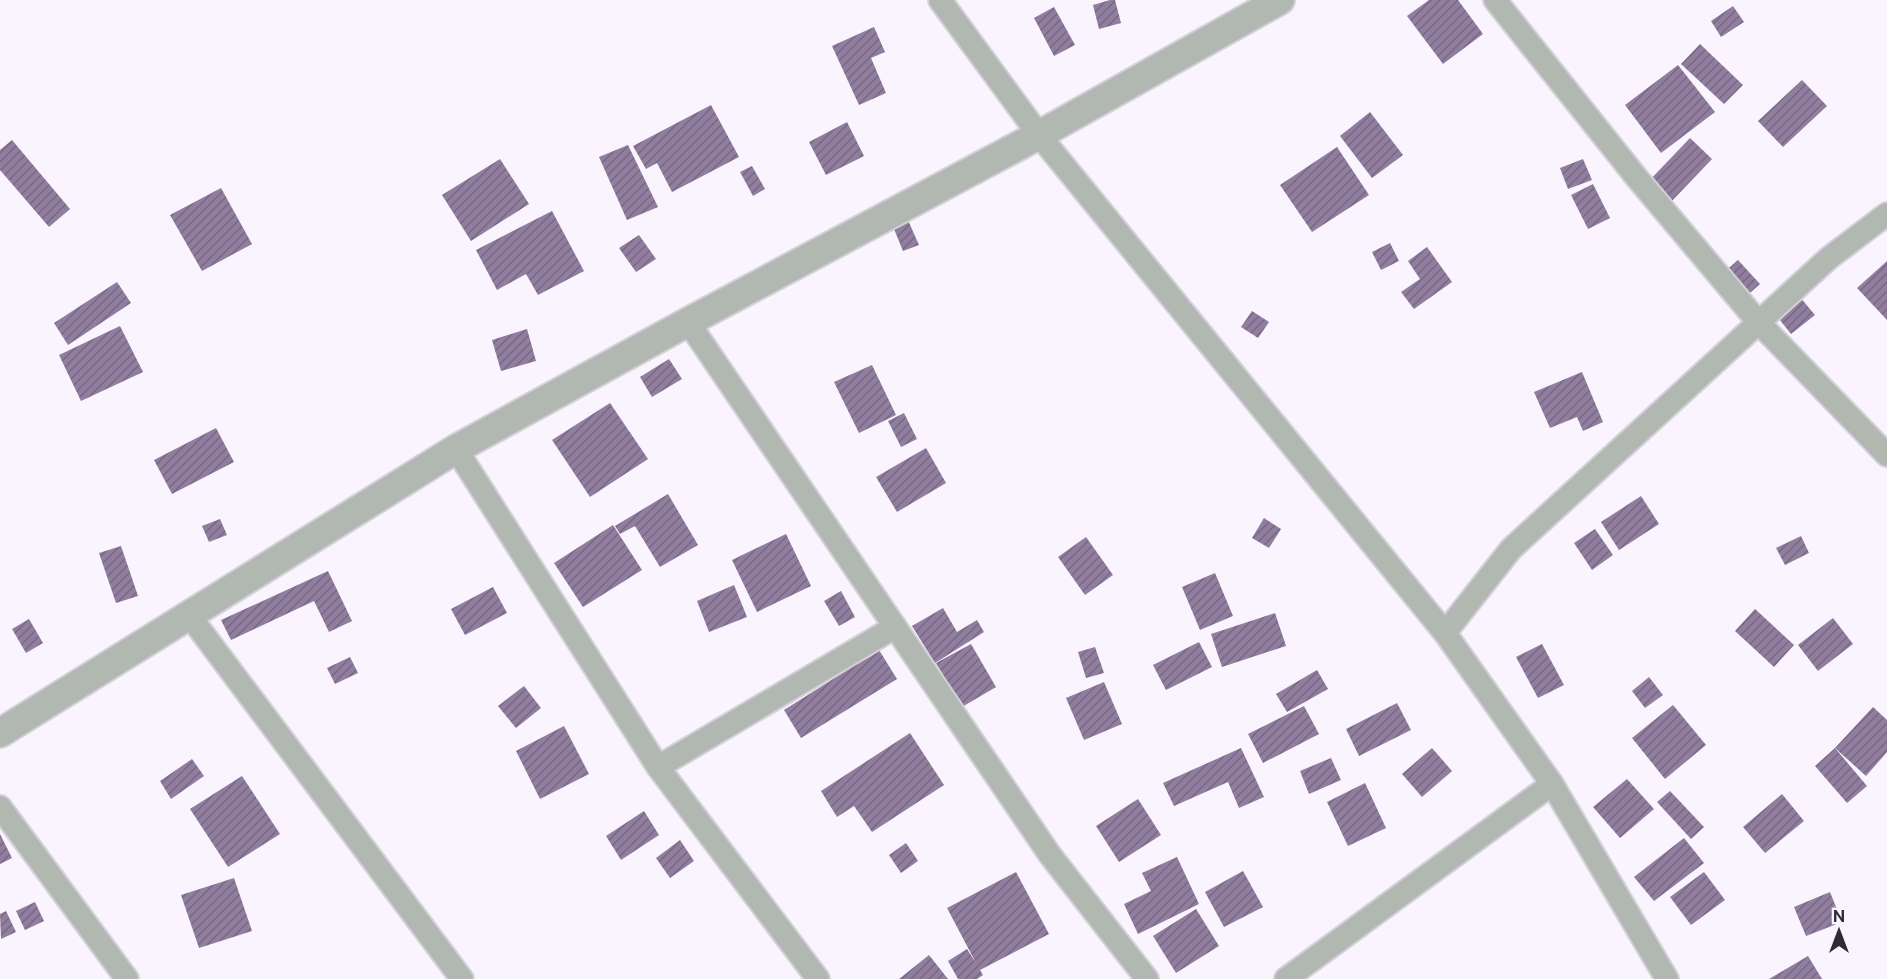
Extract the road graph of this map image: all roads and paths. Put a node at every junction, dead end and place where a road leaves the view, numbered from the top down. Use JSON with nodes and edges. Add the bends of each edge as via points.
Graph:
{"nodes":[{"id":1,"x":940,"y":0,"type":"edge"},
{"id":2,"x":1280,"y":0,"type":"edge"},
{"id":3,"x":1495,"y":0,"type":"edge"},
{"id":4,"x":1039,"y":135,"type":"junction"},
{"id":5,"x":1887,"y":214,"type":"edge"},
{"id":6,"x":688,"y":322,"type":"junction"},
{"id":7,"x":1759,"y":323,"type":"junction"},
{"id":8,"x":456,"y":449,"type":"junction"},
{"id":9,"x":1887,"y":455,"type":"edge"},
{"id":10,"x":189,"y":615,"type":"junction"},
{"id":11,"x":895,"y":627,"type":"junction"},
{"id":12,"x":1445,"y":633,"type":"junction"},
{"id":13,"x":0,"y":733,"type":"edge"},
{"id":14,"x":658,"y":766,"type":"junction"},
{"id":15,"x":1552,"y":784,"type":"junction"},
{"id":16,"x":0,"y":807,"type":"edge"},
{"id":17,"x":127,"y":979,"type":"edge"},
{"id":18,"x":462,"y":979,"type":"edge"},
{"id":19,"x":819,"y":979,"type":"edge"},
{"id":20,"x":1147,"y":979,"type":"edge"},
{"id":21,"x":1286,"y":979,"type":"edge"},
{"id":22,"x":1667,"y":979,"type":"edge"}],
"edges":[{"from":1,"to":4,"type":"street"},
{"from":2,"to":4,"type":"street"},
{"from":3,"to":7,"type":"street"},
{"from":4,"to":6,"type":"street"},
{"from":4,"to":12,"type":"street"},
{"from":5,"to":7,"type":"street","via":[[1829,258]]},
{"from":6,"to":8,"type":"street"},
{"from":6,"to":11,"type":"street"},
{"from":7,"to":9,"type":"street"},
{"from":7,"to":12,"type":"street","via":[[1511,549]]},
{"from":8,"to":10,"type":"street"},
{"from":8,"to":14,"type":"street"},
{"from":10,"to":13,"type":"street"},
{"from":10,"to":18,"type":"street"},
{"from":11,"to":14,"type":"street"},
{"from":11,"to":20,"type":"street","via":[[1050,855]]},
{"from":12,"to":15,"type":"street"},
{"from":14,"to":19,"type":"street"},
{"from":15,"to":21,"type":"street"},
{"from":15,"to":22,"type":"street"},
{"from":16,"to":17,"type":"street"}]}
